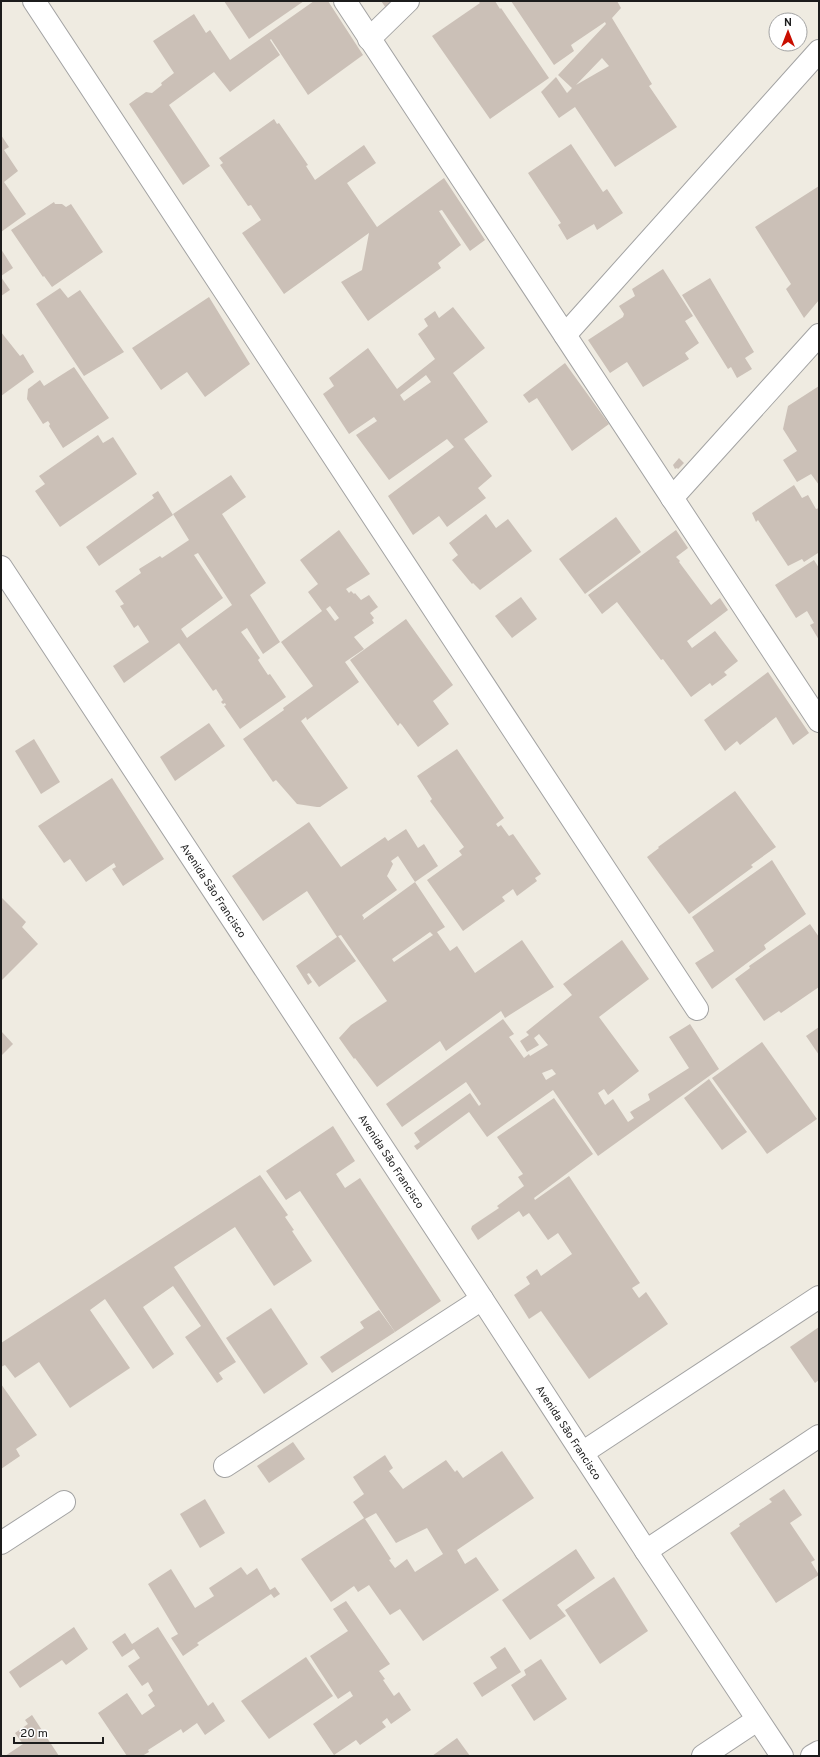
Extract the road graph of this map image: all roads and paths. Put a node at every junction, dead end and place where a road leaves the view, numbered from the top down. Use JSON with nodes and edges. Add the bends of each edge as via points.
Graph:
{"nodes":[{"id":1,"x":34,"y":1,"type":"edge"},
{"id":2,"x":345,"y":1,"type":"edge"},
{"id":3,"x":408,"y":1,"type":"edge"},
{"id":4,"x":369,"y":39,"type":"junction"},
{"id":5,"x":819,"y":51,"type":"edge"},
{"id":6,"x":565,"y":335,"type":"junction"},
{"id":7,"x":819,"y":335,"type":"edge"},
{"id":8,"x":672,"y":498,"type":"junction"},
{"id":9,"x":1,"y":567,"type":"edge"},
{"id":10,"x":819,"y":721,"type":"edge"},
{"id":11,"x":697,"y":1009,"type":"dead end"},
{"id":12,"x":819,"y":1297,"type":"edge"},
{"id":13,"x":482,"y":1299,"type":"junction"},
{"id":14,"x":819,"y":1436,"type":"edge"},
{"id":15,"x":582,"y":1453,"type":"junction"},
{"id":16,"x":225,"y":1466,"type":"dead end"},
{"id":17,"x":64,"y":1502,"type":"dead end"},
{"id":18,"x":1,"y":1543,"type":"edge"},
{"id":19,"x":646,"y":1551,"type":"junction"},
{"id":20,"x":757,"y":1720,"type":"junction"},
{"id":21,"x":819,"y":1752,"type":"edge"},
{"id":22,"x":703,"y":1756,"type":"edge"},
{"id":23,"x":782,"y":1756,"type":"edge"},
{"id":24,"x":812,"y":1756,"type":"edge"}],
"edges":[{"from":1,"to":11,"type":"street"},
{"from":2,"to":4,"type":"street"},
{"from":3,"to":4,"type":"street"},
{"from":4,"to":6,"type":"street"},
{"from":5,"to":6,"type":"street"},
{"from":6,"to":8,"type":"street"},
{"from":7,"to":8,"type":"street"},
{"from":8,"to":10,"type":"street"},
{"from":9,"to":13,"type":"street","name":"Avenida São Francisco"},
{"from":12,"to":15,"type":"street"},
{"from":13,"to":15,"type":"street","name":"Avenida São Francisco"},
{"from":13,"to":16,"type":"street"},
{"from":14,"to":19,"type":"street"},
{"from":15,"to":19,"type":"street","name":"Avenida São Francisco"},
{"from":17,"to":18,"type":"street"},
{"from":19,"to":20,"type":"street","name":"Avenida São Francisco"},
{"from":20,"to":22,"type":"street"},
{"from":20,"to":23,"type":"street","name":"Avenida São Francisco"},
{"from":21,"to":24,"type":"street"}]}
